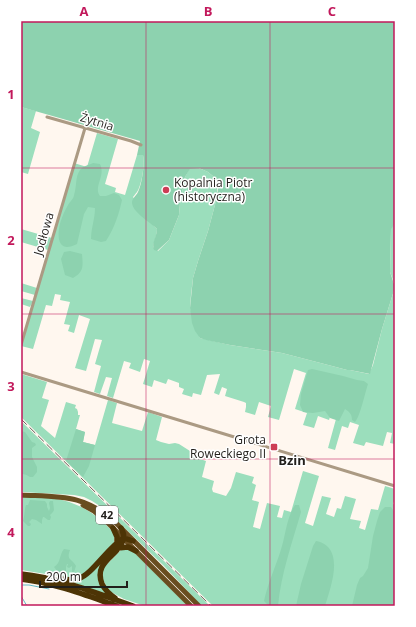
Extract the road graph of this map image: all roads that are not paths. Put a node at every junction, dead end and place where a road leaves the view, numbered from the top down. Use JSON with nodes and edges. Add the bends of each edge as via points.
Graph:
{"nodes":[{"id":1,"x":48,"y":117,"type":"dead end"},
{"id":2,"x":85,"y":128,"type":"junction"},
{"id":3,"x":141,"y":146,"type":"dead end"},
{"id":4,"x":21,"y":345,"type":"edge"},
{"id":5,"x":21,"y":372,"type":"edge"},
{"id":6,"x":395,"y":486,"type":"edge"},
{"id":7,"x":21,"y":495,"type":"edge"},
{"id":8,"x":49,"y":497,"type":"junction"},
{"id":9,"x":113,"y":528,"type":"junction"},
{"id":10,"x":121,"y":528,"type":"junction"},
{"id":11,"x":124,"y":538,"type":"junction"},
{"id":12,"x":133,"y":541,"type":"junction"},
{"id":13,"x":118,"y":545,"type":"junction"},
{"id":14,"x":136,"y":551,"type":"junction"},
{"id":15,"x":21,"y":574,"type":"edge"},
{"id":16,"x":45,"y":578,"type":"junction"},
{"id":17,"x":21,"y":579,"type":"edge"},
{"id":18,"x":126,"y":604,"type":"junction"},
{"id":19,"x":116,"y":606,"type":"edge"},
{"id":20,"x":133,"y":606,"type":"edge"},
{"id":21,"x":191,"y":606,"type":"edge"},
{"id":22,"x":199,"y":606,"type":"edge"}],
"edges":[{"from":1,"to":2,"type":"street","name":"Żytnia"},
{"from":2,"to":3,"type":"street","name":"Żytnia"},
{"from":2,"to":4,"type":"street","name":"Jodłowa"},
{"from":5,"to":6,"type":"street"},
{"from":7,"to":8,"type":"main road","number":"42"},
{"from":8,"to":9,"type":"main road","number":"42","via":[[80,504],[94,511]]},
{"from":8,"to":10,"type":"main road","number":"42","via":[[68,498],[86,503],[102,511]]},
{"from":9,"to":11,"type":"main road","number":"42"},
{"from":9,"to":13,"type":"highway"},
{"from":10,"to":11,"type":"highway"},
{"from":10,"to":12,"type":"main road","number":"42"},
{"from":11,"to":12,"type":"highway"},
{"from":11,"to":13,"type":"highway"},
{"from":11,"to":14,"type":"main road","number":"42"},
{"from":12,"to":22,"type":"main road","number":"42"},
{"from":13,"to":14,"type":"highway"},
{"from":13,"to":16,"type":"highway","via":[[82,578]]},
{"from":13,"to":18,"type":"highway","via":[[104,563],[100,577],[107,592]]},
{"from":14,"to":21,"type":"main road","number":"42"},
{"from":15,"to":16,"type":"highway"},
{"from":16,"to":18,"type":"highway"},
{"from":17,"to":19,"type":"highway","via":[[59,586]]},
{"from":18,"to":20,"type":"highway"}]}
